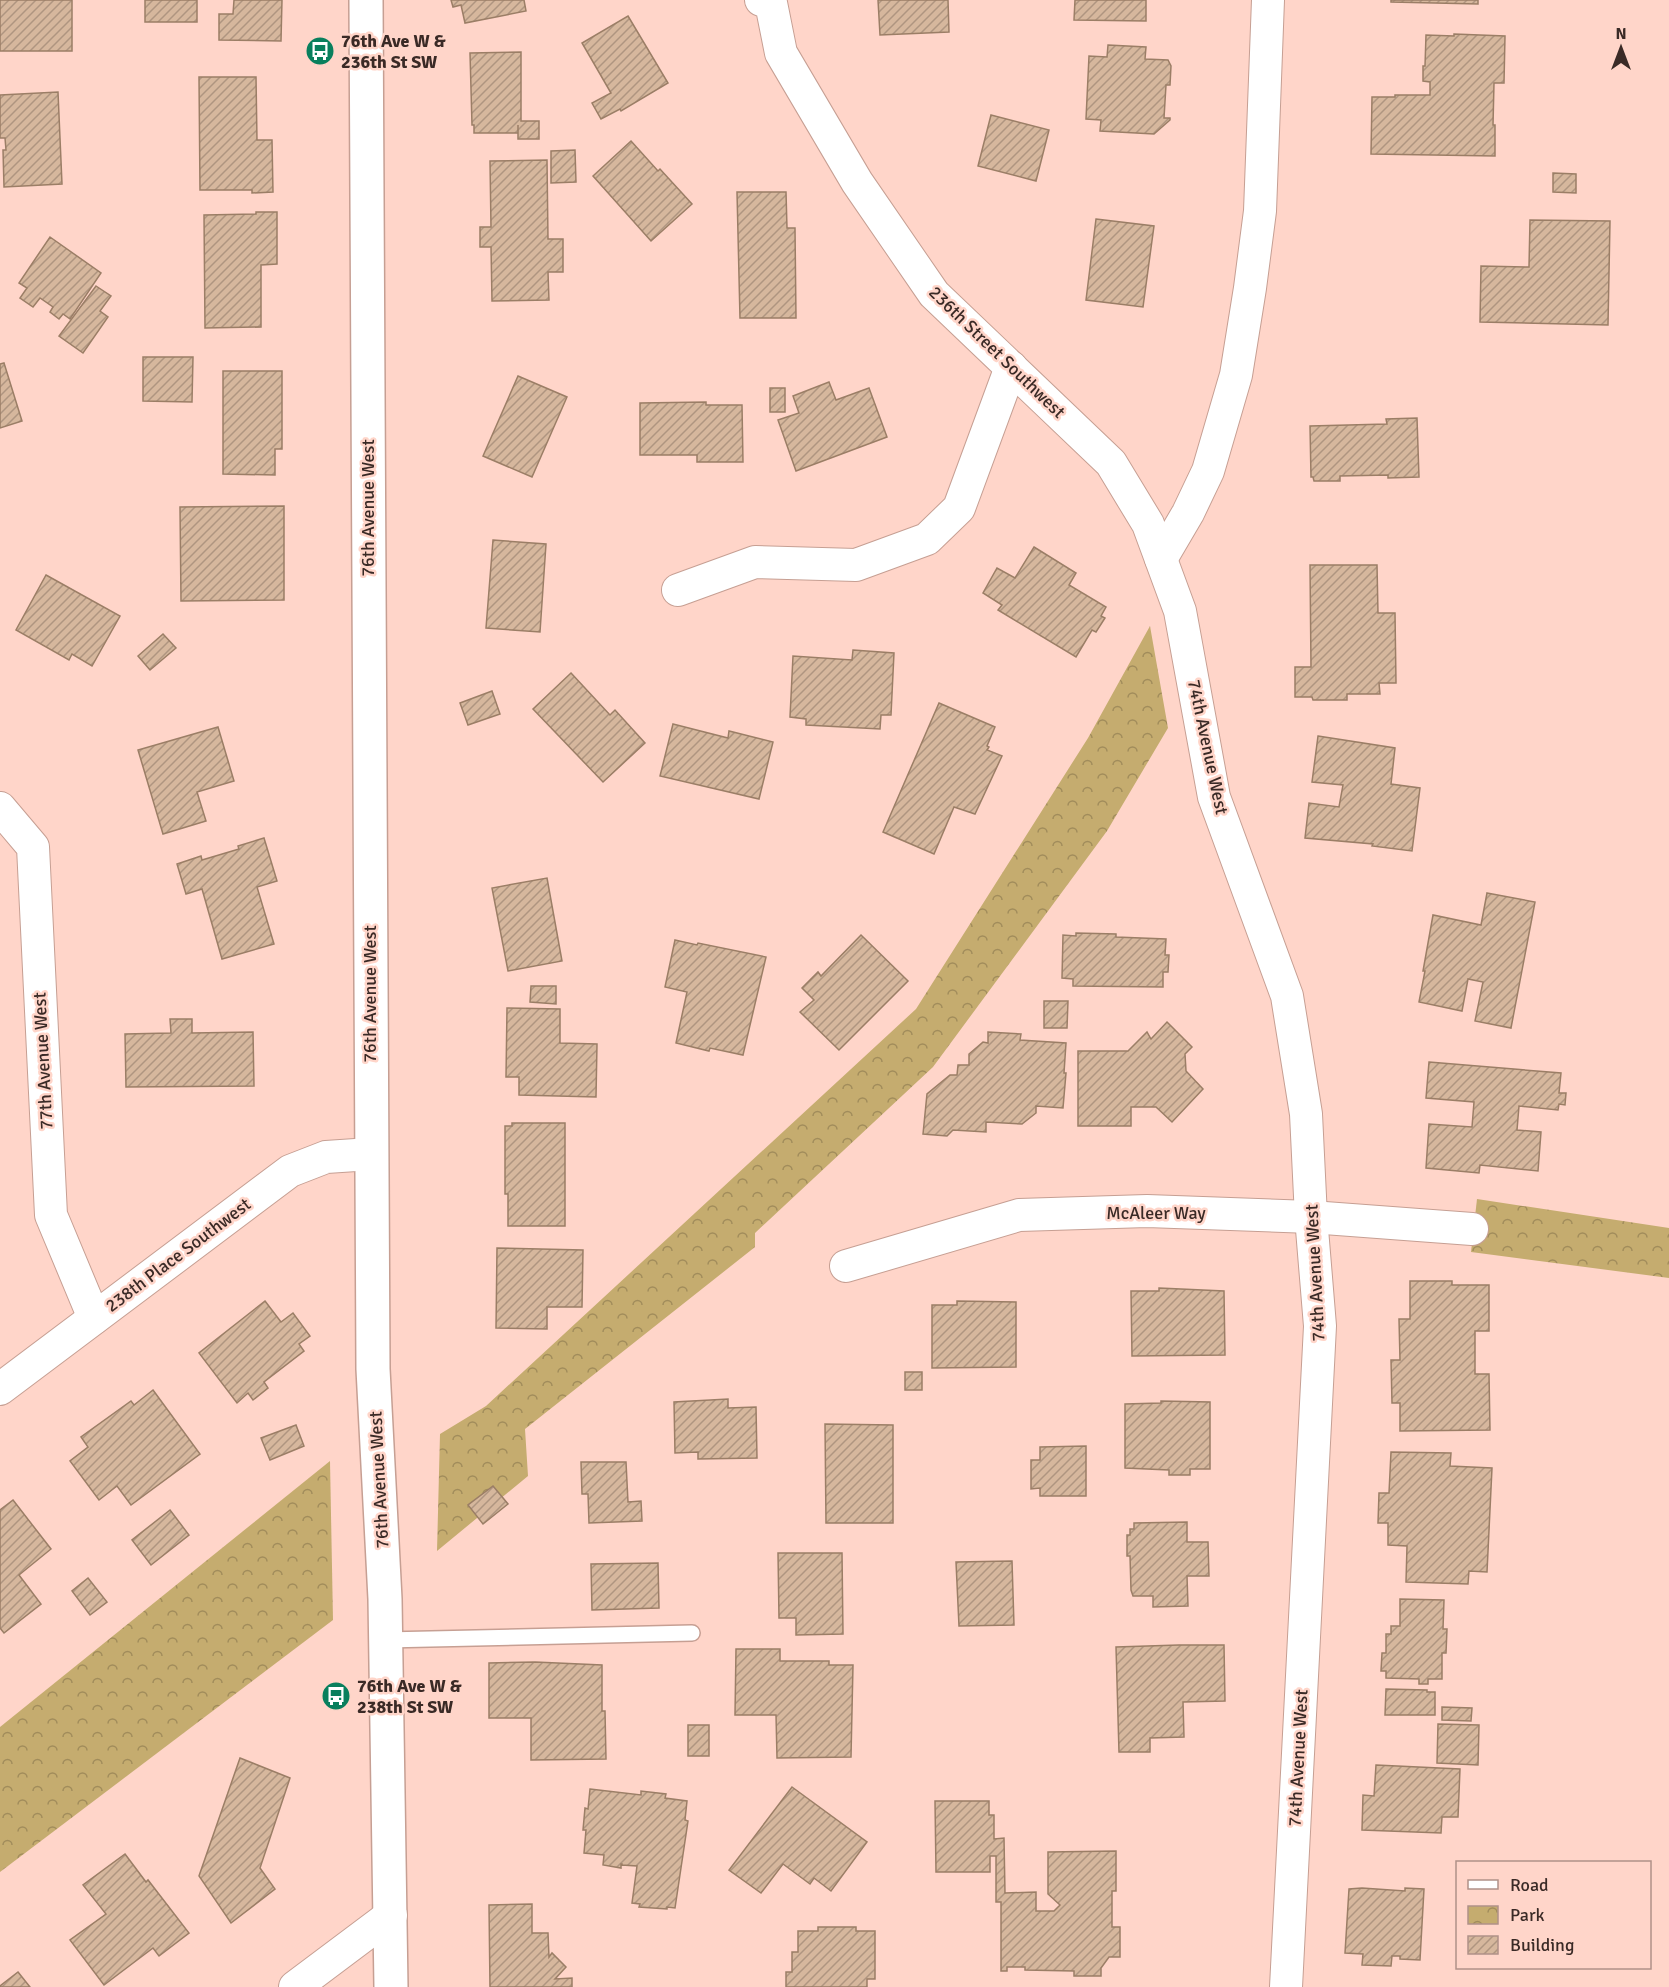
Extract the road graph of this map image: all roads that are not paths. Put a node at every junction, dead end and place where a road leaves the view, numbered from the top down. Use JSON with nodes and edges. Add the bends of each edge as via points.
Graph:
{"nodes":[{"id":1,"x":366,"y":0,"type":"edge"},
{"id":2,"x":1268,"y":0,"type":"edge"},
{"id":3,"x":768,"y":1,"type":"edge"},
{"id":4,"x":1011,"y":367,"type":"junction"},
{"id":5,"x":1161,"y":559,"type":"junction"},
{"id":6,"x":678,"y":590,"type":"dead end"},
{"id":7,"x":1180,"y":611,"type":"joint"},
{"id":8,"x":0,"y":808,"type":"edge"},
{"id":9,"x":371,"y":1155,"type":"junction"},
{"id":10,"x":1311,"y":1217,"type":"junction"},
{"id":11,"x":1472,"y":1229,"type":"dead end"},
{"id":12,"x":846,"y":1266,"type":"dead end"},
{"id":13,"x":94,"y":1318,"type":"junction"},
{"id":14,"x":0,"y":1389,"type":"edge"},
{"id":15,"x":692,"y":1633,"type":"dead end"},
{"id":16,"x":385,"y":1640,"type":"junction"},
{"id":17,"x":391,"y":1915,"type":"junction"},
{"id":18,"x":295,"y":1987,"type":"edge"},
{"id":19,"x":391,"y":1987,"type":"edge"},
{"id":20,"x":1286,"y":1987,"type":"edge"}],
"edges":[{"from":1,"to":9,"type":"street","name":"76th Avenue West"},
{"from":2,"to":5,"type":"street","via":[[1260,211],[1236,375],[1208,471]]},
{"from":3,"to":4,"type":"street","name":"236th Street Southwest","via":[[782,53],[857,182],[934,294]]},
{"from":4,"to":5,"type":"street","name":"236th Street Southwest","via":[[1111,463],[1148,524]]},
{"from":4,"to":6,"type":"street","via":[[958,508],[927,539],[856,565],[755,562]]},
{"from":5,"to":7,"type":"street","name":"236th Street Southwest"},
{"from":7,"to":10,"type":"street","name":"74th Avenue West","via":[[1214,796],[1287,996],[1306,1114]]},
{"from":8,"to":13,"type":"street","name":"77th Avenue West","via":[[33,848],[51,1215]]},
{"from":9,"to":13,"type":"street","name":"238th Place Southwest","via":[[326,1157],[290,1171]]},
{"from":9,"to":16,"type":"street","name":"76th Avenue West","via":[[373,1369]]},
{"from":10,"to":11,"type":"street","name":"McAleer Way"},
{"from":10,"to":12,"type":"street","name":"McAleer Way","via":[[1147,1211],[1019,1215]]},
{"from":10,"to":20,"type":"street","name":"74th Avenue West","via":[[1320,1326]]},
{"from":13,"to":14,"type":"street","name":"238th Place Southwest"},
{"from":15,"to":16,"type":"lane"},
{"from":16,"to":17,"type":"street","name":"76th Avenue West"},
{"from":17,"to":18,"type":"street"},
{"from":17,"to":19,"type":"street","name":"76th Avenue West"}]}
